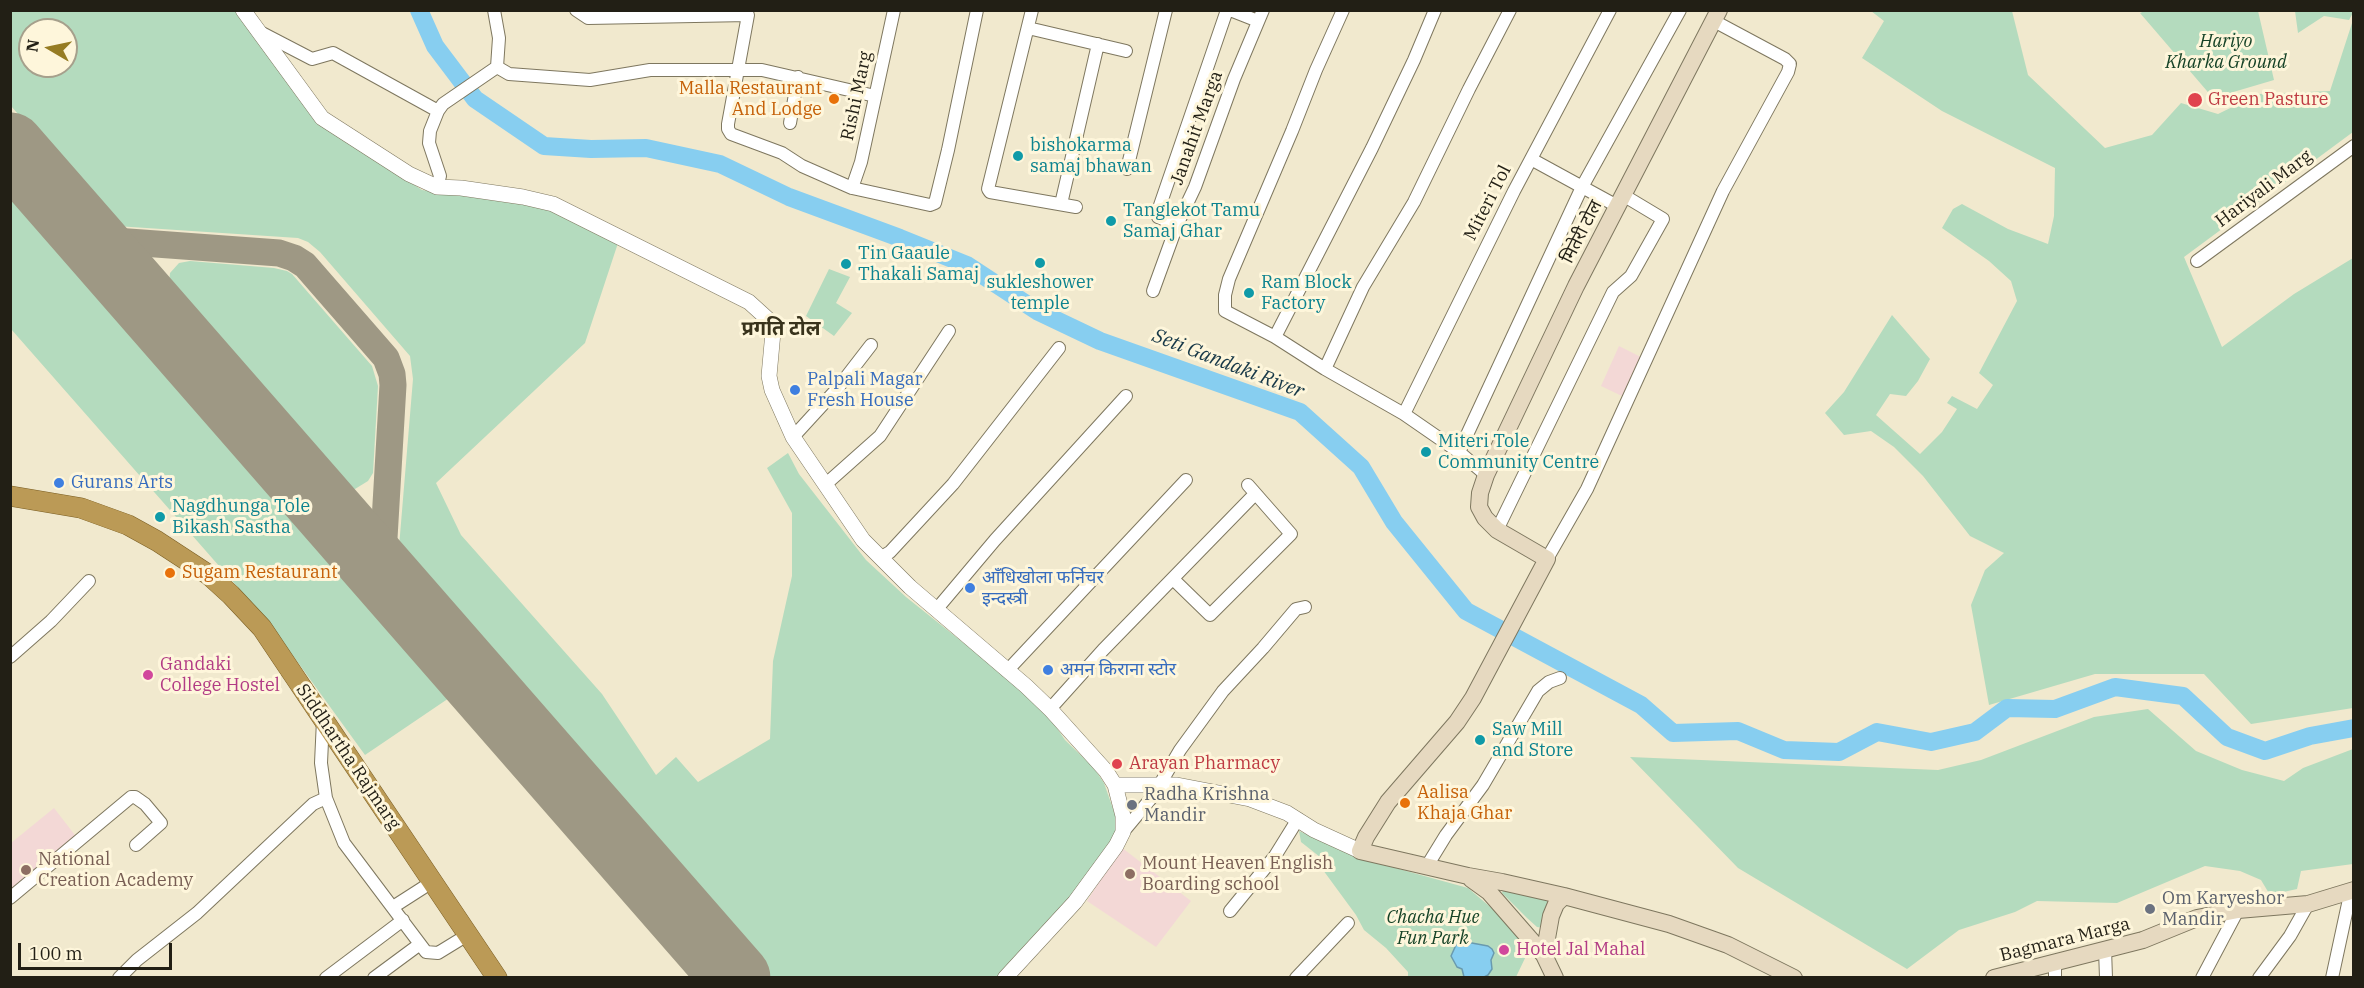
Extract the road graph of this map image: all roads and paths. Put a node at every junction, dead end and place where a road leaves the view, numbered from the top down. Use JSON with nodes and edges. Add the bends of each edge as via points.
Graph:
{"nodes":[{"id":1,"x":243,"y":10,"type":"edge"},
{"id":2,"x":494,"y":10,"type":"edge"},
{"id":3,"x":576,"y":10,"type":"edge"},
{"id":4,"x":894,"y":10,"type":"edge"},
{"id":5,"x":977,"y":10,"type":"edge"},
{"id":6,"x":1032,"y":10,"type":"edge"},
{"id":7,"x":1166,"y":10,"type":"edge"},
{"id":8,"x":1228,"y":10,"type":"edge"},
{"id":9,"x":1343,"y":10,"type":"edge"},
{"id":10,"x":1435,"y":10,"type":"edge"},
{"id":11,"x":1510,"y":10,"type":"edge"},
{"id":12,"x":1610,"y":10,"type":"edge"},
{"id":13,"x":1680,"y":10,"type":"edge"},
{"id":14,"x":1260,"y":16,"type":"edge"},
{"id":15,"x":1717,"y":16,"type":"edge"},
{"id":16,"x":1028,"y":28,"type":"junction"},
{"id":17,"x":256,"y":30,"type":"junction"},
{"id":18,"x":1098,"y":44,"type":"junction"},
{"id":19,"x":1126,"y":51,"type":"dead end"},
{"id":20,"x":740,"y":70,"type":"junction"},
{"id":21,"x":493,"y":71,"type":"junction"},
{"id":22,"x":798,"y":77,"type":"junction"},
{"id":23,"x":875,"y":96,"type":"junction"},
{"id":24,"x":438,"y":111,"type":"junction"},
{"id":25,"x":790,"y":123,"type":"dead end"},
{"id":26,"x":2354,"y":146,"type":"edge"},
{"id":27,"x":1531,"y":159,"type":"junction"},
{"id":28,"x":1128,"y":169,"type":"dead end"},
{"id":29,"x":437,"y":187,"type":"junction"},
{"id":30,"x":1582,"y":187,"type":"junction"},
{"id":31,"x":852,"y":188,"type":"junction"},
{"id":32,"x":1620,"y":200,"type":"junction"},
{"id":33,"x":1061,"y":204,"type":"junction"},
{"id":34,"x":1076,"y":207,"type":"dead end"},
{"id":35,"x":1177,"y":225,"type":"junction"},
{"id":36,"x":2197,"y":261,"type":"dead end"},
{"id":37,"x":1153,"y":291,"type":"dead end"},
{"id":38,"x":949,"y":330,"type":"dead end"},
{"id":39,"x":1275,"y":337,"type":"junction"},
{"id":40,"x":871,"y":345,"type":"dead end"},
{"id":41,"x":1059,"y":348,"type":"dead end"},
{"id":42,"x":1325,"y":369,"type":"junction"},
{"id":43,"x":1126,"y":396,"type":"dead end"},
{"id":44,"x":1404,"y":414,"type":"junction"},
{"id":45,"x":793,"y":437,"type":"junction"},
{"id":46,"x":1459,"y":452,"type":"junction"},
{"id":47,"x":1486,"y":475,"type":"junction"},
{"id":48,"x":1186,"y":480,"type":"dead end"},
{"id":49,"x":825,"y":484,"type":"junction"},
{"id":50,"x":10,"y":496,"type":"edge"},
{"id":51,"x":1497,"y":530,"type":"junction"},
{"id":52,"x":880,"y":558,"type":"junction"},
{"id":53,"x":1547,"y":559,"type":"junction"},
{"id":54,"x":1173,"y":579,"type":"junction"},
{"id":55,"x":89,"y":581,"type":"dead end"},
{"id":56,"x":1305,"y":607,"type":"dead end"},
{"id":57,"x":936,"y":610,"type":"junction"},
{"id":58,"x":10,"y":657,"type":"edge"},
{"id":59,"x":1007,"y":671,"type":"junction"},
{"id":60,"x":1560,"y":678,"type":"dead end"},
{"id":61,"x":1050,"y":709,"type":"junction"},
{"id":62,"x":323,"y":719,"type":"junction"},
{"id":63,"x":1114,"y":784,"type":"junction"},
{"id":64,"x":1161,"y":784,"type":"junction"},
{"id":65,"x":326,"y":798,"type":"junction"},
{"id":66,"x":1298,"y":819,"type":"junction"},
{"id":67,"x":1123,"y":832,"type":"junction"},
{"id":68,"x":136,"y":845,"type":"dead end"},
{"id":69,"x":1360,"y":850,"type":"junction"},
{"id":70,"x":1427,"y":866,"type":"junction"},
{"id":71,"x":1468,"y":876,"type":"junction"},
{"id":72,"x":432,"y":882,"type":"junction"},
{"id":73,"x":2352,"y":890,"type":"edge"},
{"id":74,"x":1564,"y":896,"type":"junction"},
{"id":75,"x":10,"y":898,"type":"edge"},
{"id":76,"x":2308,"y":904,"type":"junction"},
{"id":77,"x":393,"y":907,"type":"junction"},
{"id":78,"x":1230,"y":910,"type":"dead end"},
{"id":79,"x":2238,"y":910,"type":"junction"},
{"id":80,"x":403,"y":920,"type":"junction"},
{"id":81,"x":1348,"y":923,"type":"dead end"},
{"id":82,"x":469,"y":934,"type":"junction"},
{"id":83,"x":420,"y":944,"type":"junction"},
{"id":84,"x":2105,"y":950,"type":"junction"},
{"id":85,"x":1544,"y":955,"type":"junction"},
{"id":86,"x":2055,"y":970,"type":"edge"},
{"id":87,"x":1771,"y":974,"type":"edge"},
{"id":88,"x":2011,"y":975,"type":"edge"},
{"id":89,"x":119,"y":978,"type":"edge"},
{"id":90,"x":326,"y":978,"type":"edge"},
{"id":91,"x":374,"y":978,"type":"edge"},
{"id":92,"x":497,"y":978,"type":"edge"},
{"id":93,"x":1005,"y":978,"type":"edge"},
{"id":94,"x":1296,"y":978,"type":"edge"},
{"id":95,"x":1555,"y":978,"type":"edge"},
{"id":96,"x":1794,"y":978,"type":"edge"},
{"id":97,"x":1994,"y":978,"type":"edge"},
{"id":98,"x":2106,"y":978,"type":"edge"},
{"id":99,"x":2202,"y":978,"type":"edge"},
{"id":100,"x":2259,"y":978,"type":"edge"},
{"id":101,"x":2332,"y":978,"type":"edge"}],
"edges":[{"from":1,"to":17,"type":"street"},
{"from":2,"to":21,"type":"street","via":[[499,38]]},
{"from":3,"to":20,"type":"street","via":[[588,18],[748,15]]},
{"from":4,"to":23,"type":"street","name":"Rishi Marg"},
{"from":5,"to":31,"type":"street","via":[[933,205]]},
{"from":6,"to":16,"type":"street"},
{"from":7,"to":28,"type":"street"},
{"from":8,"to":14,"type":"street"},
{"from":8,"to":35,"type":"street","via":[[1157,214]]},
{"from":9,"to":39,"type":"street","via":[[1225,295],[1225,311]]},
{"from":10,"to":39,"type":"street","via":[[1372,148]]},
{"from":11,"to":42,"type":"street","via":[[1414,202],[1363,286]]},
{"from":12,"to":27,"type":"street","name":"Miteri Tol"},
{"from":13,"to":30,"type":"street","name":"मितेरी टोल"},
{"from":14,"to":35,"type":"street","name":"Janahit Marga"},
{"from":15,"to":32,"type":"main road","name":"मितेरी टोल"},
{"from":15,"to":53,"type":"street","via":[[1785,59],[1790,64],[1788,72],[1724,191],[1587,489]]},
{"from":16,"to":18,"type":"street"},
{"from":16,"to":33,"type":"street","via":[[988,189]]},
{"from":17,"to":24,"type":"street","via":[[312,59],[333,53]]},
{"from":17,"to":29,"type":"street","via":[[322,118],[409,174]]},
{"from":18,"to":19,"type":"street"},
{"from":18,"to":33,"type":"street"},
{"from":20,"to":21,"type":"street","via":[[650,70],[590,80]]},
{"from":20,"to":22,"type":"street"},
{"from":20,"to":31,"type":"street","via":[[728,124],[731,134],[782,153]]},
{"from":21,"to":24,"type":"street"},
{"from":22,"to":23,"type":"street"},
{"from":22,"to":25,"type":"street"},
{"from":23,"to":31,"type":"street","name":"Rishi Marg"},
{"from":24,"to":29,"type":"street","via":[[429,143],[440,176]]},
{"from":26,"to":36,"type":"street","name":"Hariyali Marg"},
{"from":27,"to":30,"type":"street"},
{"from":27,"to":44,"type":"street","name":"Miteri Tol"},
{"from":29,"to":45,"type":"street","via":[[553,204],[749,302],[771,322],[769,376]]},
{"from":30,"to":32,"type":"street"},
{"from":30,"to":46,"type":"street","name":"मितेरी टोल"},
{"from":32,"to":47,"type":"main road","name":"मितेरी टोल"},
{"from":32,"to":51,"type":"street","via":[[1663,219],[1631,276],[1613,292]]},
{"from":33,"to":34,"type":"street"},
{"from":35,"to":37,"type":"street","name":"Janahit Marga"},
{"from":38,"to":49,"type":"street","via":[[880,436]]},
{"from":39,"to":42,"type":"street"},
{"from":40,"to":45,"type":"street"},
{"from":41,"to":52,"type":"street","via":[[952,484]]},
{"from":42,"to":44,"type":"street"},
{"from":43,"to":57,"type":"street"},
{"from":44,"to":46,"type":"street"},
{"from":45,"to":49,"type":"street"},
{"from":46,"to":47,"type":"street"},
{"from":47,"to":51,"type":"main road","name":"मितेरी टोल","via":[[1479,507]]},
{"from":48,"to":59,"type":"street"},
{"from":49,"to":52,"type":"street"},
{"from":50,"to":62,"type":"highway","name":"Siddhartha Rajmarg","via":[[54,502],[108,517],[156,540],[209,575],[262,628]]},
{"from":51,"to":53,"type":"main road"},
{"from":52,"to":57,"type":"street"},
{"from":53,"to":69,"type":"main road","via":[[1468,706],[1388,802]]},
{"from":54,"to":54,"type":"street","via":[[1251,490],[1291,534],[1210,615]]},
{"from":54,"to":61,"type":"street"},
{"from":55,"to":58,"type":"street"},
{"from":56,"to":64,"type":"street","via":[[1296,609],[1223,691],[1180,750]]},
{"from":57,"to":59,"type":"street"},
{"from":59,"to":61,"type":"street"},
{"from":60,"to":70,"type":"street","via":[[1538,691],[1483,785]]},
{"from":61,"to":63,"type":"street"},
{"from":62,"to":65,"type":"street","via":[[321,763]]},
{"from":62,"to":72,"type":"highway","name":"Siddhartha Rajmarg"},
{"from":63,"to":64,"type":"street"},
{"from":63,"to":67,"type":"street"},
{"from":64,"to":66,"type":"street","via":[[1250,799]]},
{"from":64,"to":67,"type":"street"},
{"from":65,"to":77,"type":"street","via":[[344,843]]},
{"from":65,"to":89,"type":"street","via":[[313,804],[197,913]]},
{"from":66,"to":69,"type":"street","via":[[1333,840]]},
{"from":66,"to":78,"type":"street","via":[[1275,856]]},
{"from":67,"to":93,"type":"street","via":[[1075,902]]},
{"from":68,"to":75,"type":"street","via":[[161,823],[145,804],[131,797]]},
{"from":69,"to":70,"type":"main road"},
{"from":70,"to":71,"type":"main road"},
{"from":71,"to":74,"type":"main road"},
{"from":71,"to":85,"type":"main road","via":[[1489,892]]},
{"from":72,"to":77,"type":"street"},
{"from":72,"to":82,"type":"highway","name":"Siddhartha Rajmarg"},
{"from":73,"to":76,"type":"main road","name":"Bagmara Marga"},
{"from":73,"to":101,"type":"street"},
{"from":74,"to":85,"type":"main road","via":[[1551,916]]},
{"from":74,"to":87,"type":"main road","via":[[1717,941]]},
{"from":76,"to":79,"type":"main road","name":"Bagmara Marga"},
{"from":76,"to":100,"type":"street"},
{"from":77,"to":80,"type":"street"},
{"from":79,"to":84,"type":"main road","name":"Bagmara Marga","via":[[2197,918],[2143,940]]},
{"from":79,"to":99,"type":"street"},
{"from":80,"to":83,"type":"street"},
{"from":80,"to":90,"type":"street"},
{"from":81,"to":94,"type":"street"},
{"from":82,"to":83,"type":"street","via":[[438,953],[426,952]]},
{"from":82,"to":92,"type":"highway","name":"Siddhartha Rajmarg"},
{"from":83,"to":91,"type":"street"},
{"from":84,"to":86,"type":"main road","name":"Bagmara Marga"},
{"from":84,"to":98,"type":"street"},
{"from":85,"to":95,"type":"main road"},
{"from":86,"to":88,"type":"main road","name":"Bagmara Marga"},
{"from":87,"to":96,"type":"main road"},
{"from":88,"to":97,"type":"main road","name":"Bagmara Marga"}]}
